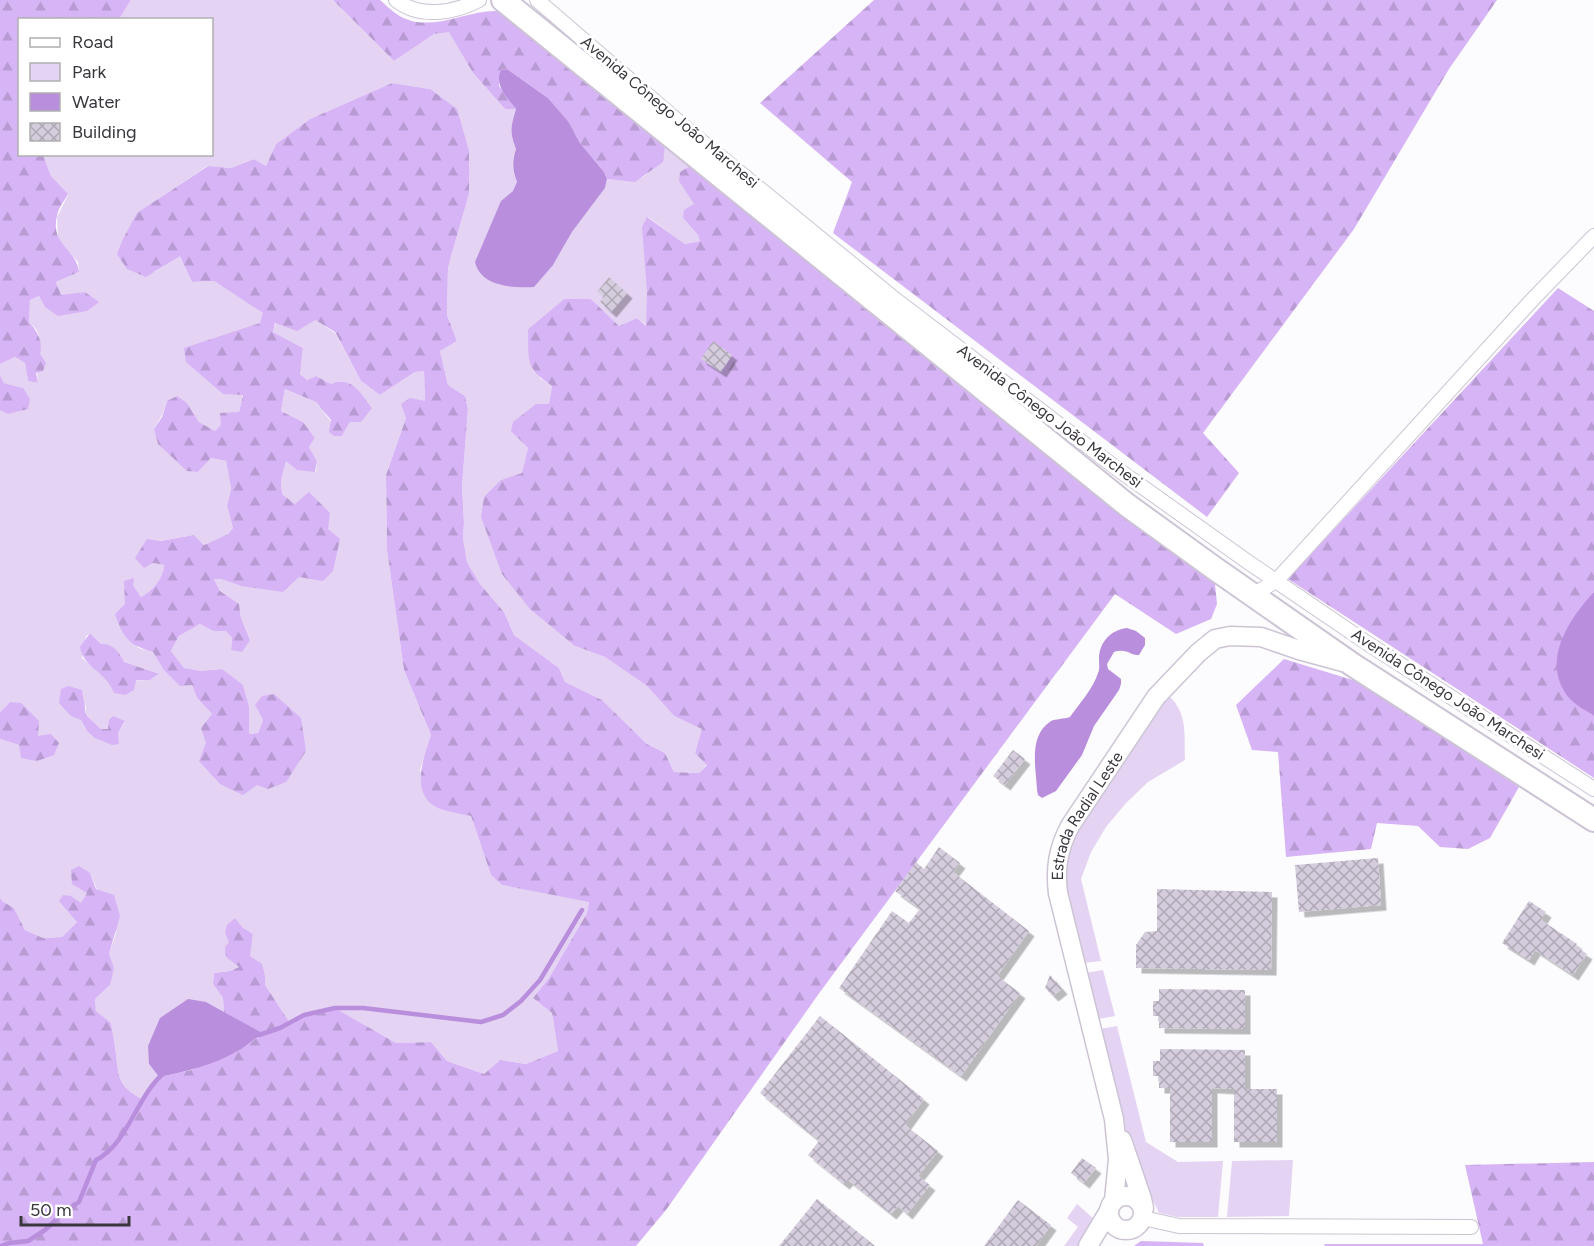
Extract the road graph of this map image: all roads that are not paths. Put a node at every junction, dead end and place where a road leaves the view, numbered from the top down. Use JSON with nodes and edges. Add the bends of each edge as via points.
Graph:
{"nodes":[{"id":1,"x":396,"y":0,"type":"edge"},
{"id":2,"x":479,"y":0,"type":"edge"},
{"id":3,"x":503,"y":0,"type":"edge"},
{"id":4,"x":537,"y":0,"type":"edge"},
{"id":5,"x":1594,"y":236,"type":"edge"},
{"id":6,"x":1276,"y":579,"type":"junction"},
{"id":7,"x":1253,"y":595,"type":"junction"},
{"id":8,"x":1367,"y":643,"type":"junction"},
{"id":9,"x":1353,"y":665,"type":"junction"},
{"id":10,"x":1594,"y":789,"type":"edge"},
{"id":11,"x":1594,"y":820,"type":"edge"},
{"id":12,"x":1114,"y":1119,"type":"junction"},
{"id":13,"x":1111,"y":1206,"type":"junction"},
{"id":14,"x":1142,"y":1217,"type":"junction"},
{"id":15,"x":1471,"y":1227,"type":"dead end"},
{"id":16,"x":1088,"y":1246,"type":"edge"},
{"id":17,"x":1120,"y":1246,"type":"edge"}],
"edges":[{"from":1,"to":2,"type":"street","via":[[432,12],[450,11]]},
{"from":3,"to":7,"type":"main road","via":[[1118,498]]},
{"from":4,"to":6,"type":"street","name":"Avenida Cônego João Marchesi","via":[[891,296],[1120,471]]},
{"from":5,"to":6,"type":"street"},
{"from":6,"to":7,"type":"street"},
{"from":6,"to":8,"type":"street","name":"Avenida Cônego João Marchesi"},
{"from":7,"to":9,"type":"main road"},
{"from":8,"to":9,"type":"street"},
{"from":8,"to":10,"type":"street","name":"Avenida Cônego João Marchesi"},
{"from":9,"to":11,"type":"main road"},
{"from":9,"to":12,"type":"street","name":"Estrada Radial Leste","via":[[1261,637],[1215,639],[1156,697],[1070,826],[1058,857],[1058,893]]},
{"from":12,"to":13,"type":"street","name":"Estrada Radial Leste","via":[[1118,1159]]},
{"from":12,"to":14,"type":"street","via":[[1142,1199]]},
{"from":13,"to":14,"type":"street","via":[[1124,1196],[1135,1198]]},
{"from":13,"to":14,"type":"street","via":[[1111,1222],[1120,1229],[1132,1230]]},
{"from":13,"to":16,"type":"street","name":"Estrada Radial Leste"},
{"from":14,"to":15,"type":"street","via":[[1179,1226]]},
{"from":14,"to":17,"type":"street","via":[[1131,1237]]}]}
